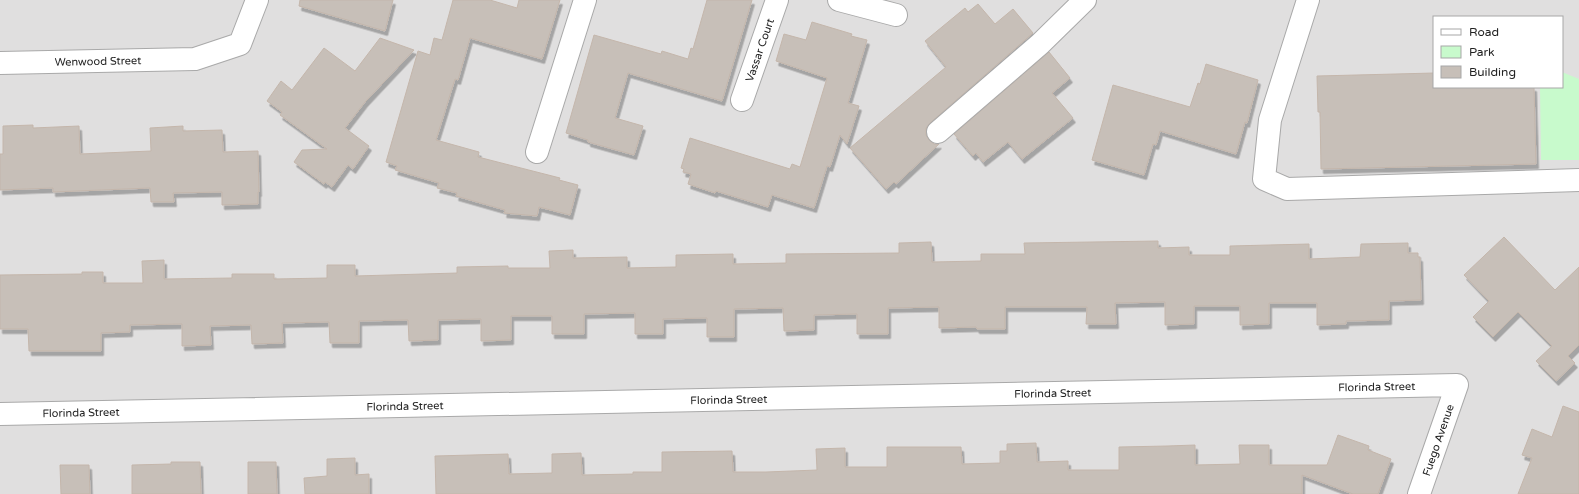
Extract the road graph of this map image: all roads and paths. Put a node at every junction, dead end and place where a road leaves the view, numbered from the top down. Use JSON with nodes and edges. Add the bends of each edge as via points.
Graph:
{"nodes":[{"id":1,"x":257,"y":0,"type":"edge"},
{"id":2,"x":585,"y":0,"type":"edge"},
{"id":3,"x":777,"y":0,"type":"edge"},
{"id":4,"x":839,"y":0,"type":"edge"},
{"id":5,"x":1084,"y":0,"type":"edge"},
{"id":6,"x":1308,"y":0,"type":"edge"},
{"id":7,"x":896,"y":15,"type":"dead end"},
{"id":8,"x":0,"y":63,"type":"edge"},
{"id":9,"x":742,"y":100,"type":"dead end"},
{"id":10,"x":938,"y":132,"type":"dead end"},
{"id":11,"x":537,"y":152,"type":"dead end"},
{"id":12,"x":1579,"y":180,"type":"edge"},
{"id":13,"x":1457,"y":385,"type":"joint"},
{"id":14,"x":0,"y":414,"type":"edge"},
{"id":15,"x":1419,"y":494,"type":"edge"}],
"edges":[{"from":1,"to":8,"type":"street","name":"Wenwood Street","via":[[240,44],[195,59]]},
{"from":2,"to":11,"type":"street"},
{"from":3,"to":9,"type":"street","name":"Vassar Court"},
{"from":4,"to":7,"type":"street"},
{"from":5,"to":10,"type":"street","via":[[1040,44]]},
{"from":6,"to":12,"type":"street","via":[[1270,120],[1264,179],[1287,189]]},
{"from":13,"to":14,"type":"street","name":"Florinda Street"},
{"from":13,"to":15,"type":"street","name":"Fuego Avenue"}]}
